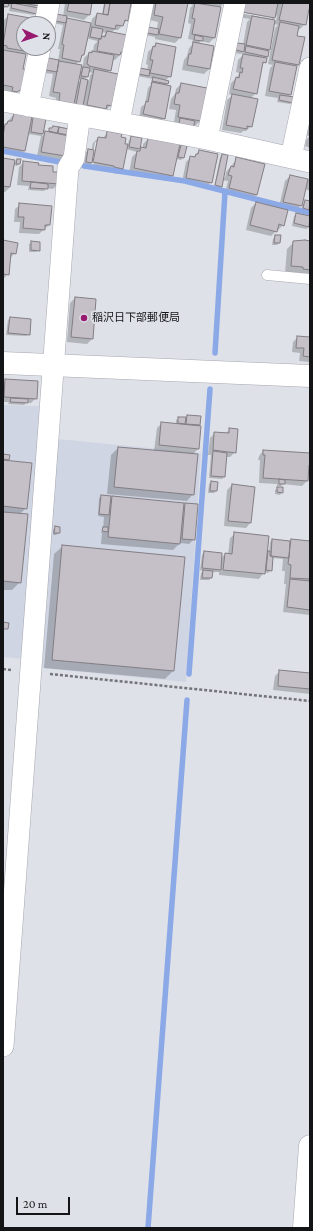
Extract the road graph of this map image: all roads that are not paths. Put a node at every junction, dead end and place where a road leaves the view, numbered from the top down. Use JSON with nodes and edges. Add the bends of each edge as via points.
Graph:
{"nodes":[{"id":1,"x":49,"y":3,"type":"edge"},
{"id":2,"x":143,"y":3,"type":"edge"},
{"id":3,"x":235,"y":3,"type":"edge"},
{"id":4,"x":47,"y":16,"type":"edge"},
{"id":5,"x":38,"y":56,"type":"edge"},
{"id":6,"x":310,"y":68,"type":"edge"},
{"id":7,"x":3,"y":101,"type":"edge"},
{"id":8,"x":28,"y":106,"type":"junction"},
{"id":9,"x":80,"y":115,"type":"junction"},
{"id":10,"x":119,"y":122,"type":"junction"},
{"id":11,"x":207,"y":139,"type":"junction"},
{"id":12,"x":301,"y":160,"type":"edge"},
{"id":13,"x":268,"y":275,"type":"dead end"},
{"id":14,"x":310,"y":279,"type":"edge"},
{"id":15,"x":3,"y":363,"type":"edge"},
{"id":16,"x":54,"y":365,"type":"junction"},
{"id":17,"x":310,"y":376,"type":"edge"},
{"id":18,"x":3,"y":1046,"type":"edge"},
{"id":19,"x":310,"y":1146,"type":"edge"},
{"id":20,"x":304,"y":1228,"type":"edge"}],
"edges":[{"from":1,"to":4,"type":"street"},
{"from":2,"to":10,"type":"street"},
{"from":3,"to":11,"type":"street"},
{"from":5,"to":8,"type":"street"},
{"from":6,"to":12,"type":"street"},
{"from":7,"to":8,"type":"street"},
{"from":8,"to":9,"type":"street"},
{"from":9,"to":10,"type":"street"},
{"from":9,"to":16,"type":"street","via":[[74,158],[68,168]]},
{"from":10,"to":11,"type":"street"},
{"from":11,"to":12,"type":"street"},
{"from":13,"to":14,"type":"lane"},
{"from":15,"to":16,"type":"street"},
{"from":16,"to":17,"type":"street"},
{"from":16,"to":18,"type":"street"},
{"from":19,"to":20,"type":"street"}]}
